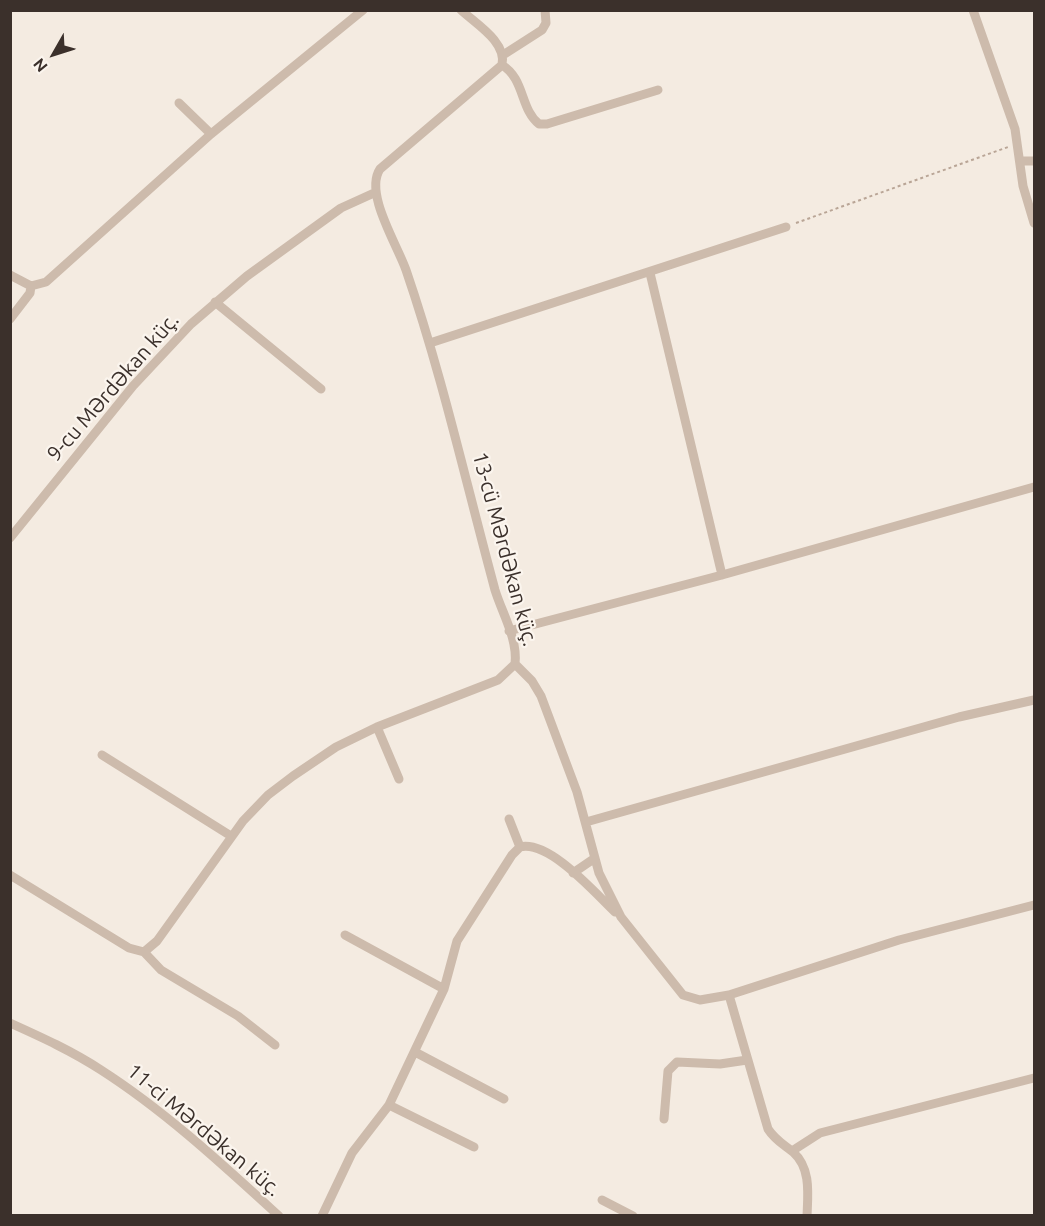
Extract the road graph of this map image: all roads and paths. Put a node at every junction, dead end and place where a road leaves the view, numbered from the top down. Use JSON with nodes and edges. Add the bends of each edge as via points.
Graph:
{"nodes":[{"id":1,"x":363,"y":10,"type":"edge"},
{"id":2,"x":461,"y":10,"type":"edge"},
{"id":3,"x":545,"y":10,"type":"edge"},
{"id":4,"x":973,"y":10,"type":"edge"},
{"id":5,"x":503,"y":55,"type":"junction"},
{"id":6,"x":502,"y":65,"type":"junction"},
{"id":7,"x":658,"y":90,"type":"dead end"},
{"id":8,"x":179,"y":103,"type":"dead end"},
{"id":9,"x":211,"y":134,"type":"junction"},
{"id":10,"x":1019,"y":145,"type":"junction"},
{"id":11,"x":1022,"y":161,"type":"junction"},
{"id":12,"x":1035,"y":161,"type":"edge"},
{"id":13,"x":374,"y":193,"type":"junction"},
{"id":14,"x":1035,"y":223,"type":"edge"},
{"id":15,"x":786,"y":227,"type":"joint"},
{"id":16,"x":650,"y":273,"type":"junction"},
{"id":17,"x":10,"y":275,"type":"edge"},
{"id":18,"x":31,"y":286,"type":"junction"},
{"id":19,"x":215,"y":302,"type":"junction"},
{"id":20,"x":10,"y":320,"type":"edge"},
{"id":21,"x":430,"y":344,"type":"junction"},
{"id":22,"x":321,"y":389,"type":"dead end"},
{"id":23,"x":1035,"y":487,"type":"edge"},
{"id":24,"x":10,"y":538,"type":"edge"},
{"id":25,"x":722,"y":575,"type":"junction"},
{"id":26,"x":509,"y":631,"type":"junction"},
{"id":27,"x":515,"y":664,"type":"junction"},
{"id":28,"x":1035,"y":700,"type":"edge"},
{"id":29,"x":377,"y":727,"type":"junction"},
{"id":30,"x":102,"y":755,"type":"dead end"},
{"id":31,"x":399,"y":779,"type":"dead end"},
{"id":32,"x":509,"y":819,"type":"dead end"},
{"id":33,"x":586,"y":822,"type":"junction"},
{"id":34,"x":231,"y":836,"type":"junction"},
{"id":35,"x":520,"y":847,"type":"junction"},
{"id":36,"x":595,"y":858,"type":"junction"},
{"id":37,"x":573,"y":873,"type":"junction"},
{"id":38,"x":10,"y":875,"type":"edge"},
{"id":39,"x":1035,"y":905,"type":"edge"},
{"id":40,"x":621,"y":917,"type":"junction"},
{"id":41,"x":345,"y":935,"type":"dead end"},
{"id":42,"x":144,"y":952,"type":"junction"},
{"id":43,"x":444,"y":989,"type":"junction"},
{"id":44,"x":729,"y":995,"type":"junction"},
{"id":45,"x":10,"y":1023,"type":"edge"},
{"id":46,"x":275,"y":1045,"type":"dead end"},
{"id":47,"x":415,"y":1052,"type":"junction"},
{"id":48,"x":747,"y":1060,"type":"junction"},
{"id":49,"x":1035,"y":1078,"type":"edge"},
{"id":50,"x":504,"y":1099,"type":"dead end"},
{"id":51,"x":389,"y":1105,"type":"junction"},
{"id":52,"x":664,"y":1119,"type":"dead end"},
{"id":53,"x":474,"y":1147,"type":"dead end"},
{"id":54,"x":792,"y":1151,"type":"junction"},
{"id":55,"x":602,"y":1200,"type":"dead end"},
{"id":56,"x":279,"y":1215,"type":"edge"},
{"id":57,"x":322,"y":1215,"type":"edge"},
{"id":58,"x":633,"y":1215,"type":"edge"},
{"id":59,"x":807,"y":1215,"type":"edge"}],
"edges":[{"from":1,"to":9,"type":"street"},
{"from":2,"to":5,"type":"street"},
{"from":3,"to":5,"type":"street","via":[[542,30]]},
{"from":4,"to":10,"type":"street","via":[[994,62]]},
{"from":5,"to":6,"type":"street"},
{"from":6,"to":7,"type":"street","via":[[515,76],[530,114],[539,124]]},
{"from":6,"to":13,"type":"street","via":[[381,169]]},
{"from":8,"to":9,"type":"street"},
{"from":9,"to":18,"type":"street","via":[[50,278]]},
{"from":10,"to":11,"type":"street"},
{"from":10,"to":15,"type":"path"},
{"from":11,"to":12,"type":"street"},
{"from":11,"to":14,"type":"street","via":[[1023,186]]},
{"from":13,"to":19,"type":"street","name":"9-cu Mərdəkan küç.","via":[[341,208]]},
{"from":13,"to":21,"type":"street","name":"13-cü Mərdəkan küç.","via":[[401,257]]},
{"from":15,"to":16,"type":"street"},
{"from":16,"to":21,"type":"street"},
{"from":16,"to":25,"type":"street"},
{"from":17,"to":18,"type":"street"},
{"from":18,"to":20,"type":"street"},
{"from":19,"to":22,"type":"street"},
{"from":19,"to":24,"type":"street","name":"9-cu Mərdəkan küç.","via":[[161,353]]},
{"from":21,"to":26,"type":"street","name":"13-cü Mərdəkan küç."},
{"from":23,"to":25,"type":"street"},
{"from":25,"to":26,"type":"street"},
{"from":26,"to":27,"type":"street","name":"13-cü Mərdəkan küç.","via":[[515,647]]},
{"from":27,"to":29,"type":"street","via":[[498,681]]},
{"from":27,"to":33,"type":"street","name":"13-cü Mərdəkan küç.","via":[[541,696]]},
{"from":28,"to":33,"type":"street","via":[[959,717]]},
{"from":29,"to":31,"type":"street"},
{"from":29,"to":34,"type":"street","via":[[336,747],[293,776],[254,808]]},
{"from":30,"to":34,"type":"street"},
{"from":32,"to":35,"type":"street"},
{"from":33,"to":36,"type":"street","name":"13-cü Mərdəkan küç."},
{"from":34,"to":42,"type":"street","via":[[157,941]]},
{"from":35,"to":37,"type":"street","via":[[538,847]]},
{"from":35,"to":43,"type":"street","via":[[457,940]]},
{"from":36,"to":37,"type":"street"},
{"from":36,"to":40,"type":"street","name":"13-cü Mərdəkan küç."},
{"from":37,"to":40,"type":"street"},
{"from":38,"to":42,"type":"street","via":[[129,948]]},
{"from":39,"to":44,"type":"street","name":"13-cü Mərdəkan küç.","via":[[899,940]]},
{"from":40,"to":44,"type":"street","name":"13-cü Mərdəkan küç.","via":[[683,995],[693,1000]]},
{"from":41,"to":43,"type":"street"},
{"from":42,"to":46,"type":"street","via":[[168,975],[238,1016]]},
{"from":43,"to":47,"type":"street"},
{"from":44,"to":48,"type":"street"},
{"from":45,"to":56,"type":"street","name":"11-ci Mərdəkan küç.","via":[[76,1055],[122,1084]]},
{"from":47,"to":50,"type":"street"},
{"from":47,"to":51,"type":"street"},
{"from":48,"to":52,"type":"street","via":[[672,1065],[668,1071]]},
{"from":48,"to":54,"type":"street","via":[[768,1129],[781,1145]]},
{"from":49,"to":54,"type":"street","via":[[820,1133]]},
{"from":51,"to":53,"type":"street"},
{"from":51,"to":57,"type":"street","via":[[352,1153]]},
{"from":54,"to":59,"type":"street","via":[[806,1172]]},
{"from":55,"to":58,"type":"street"}]}
